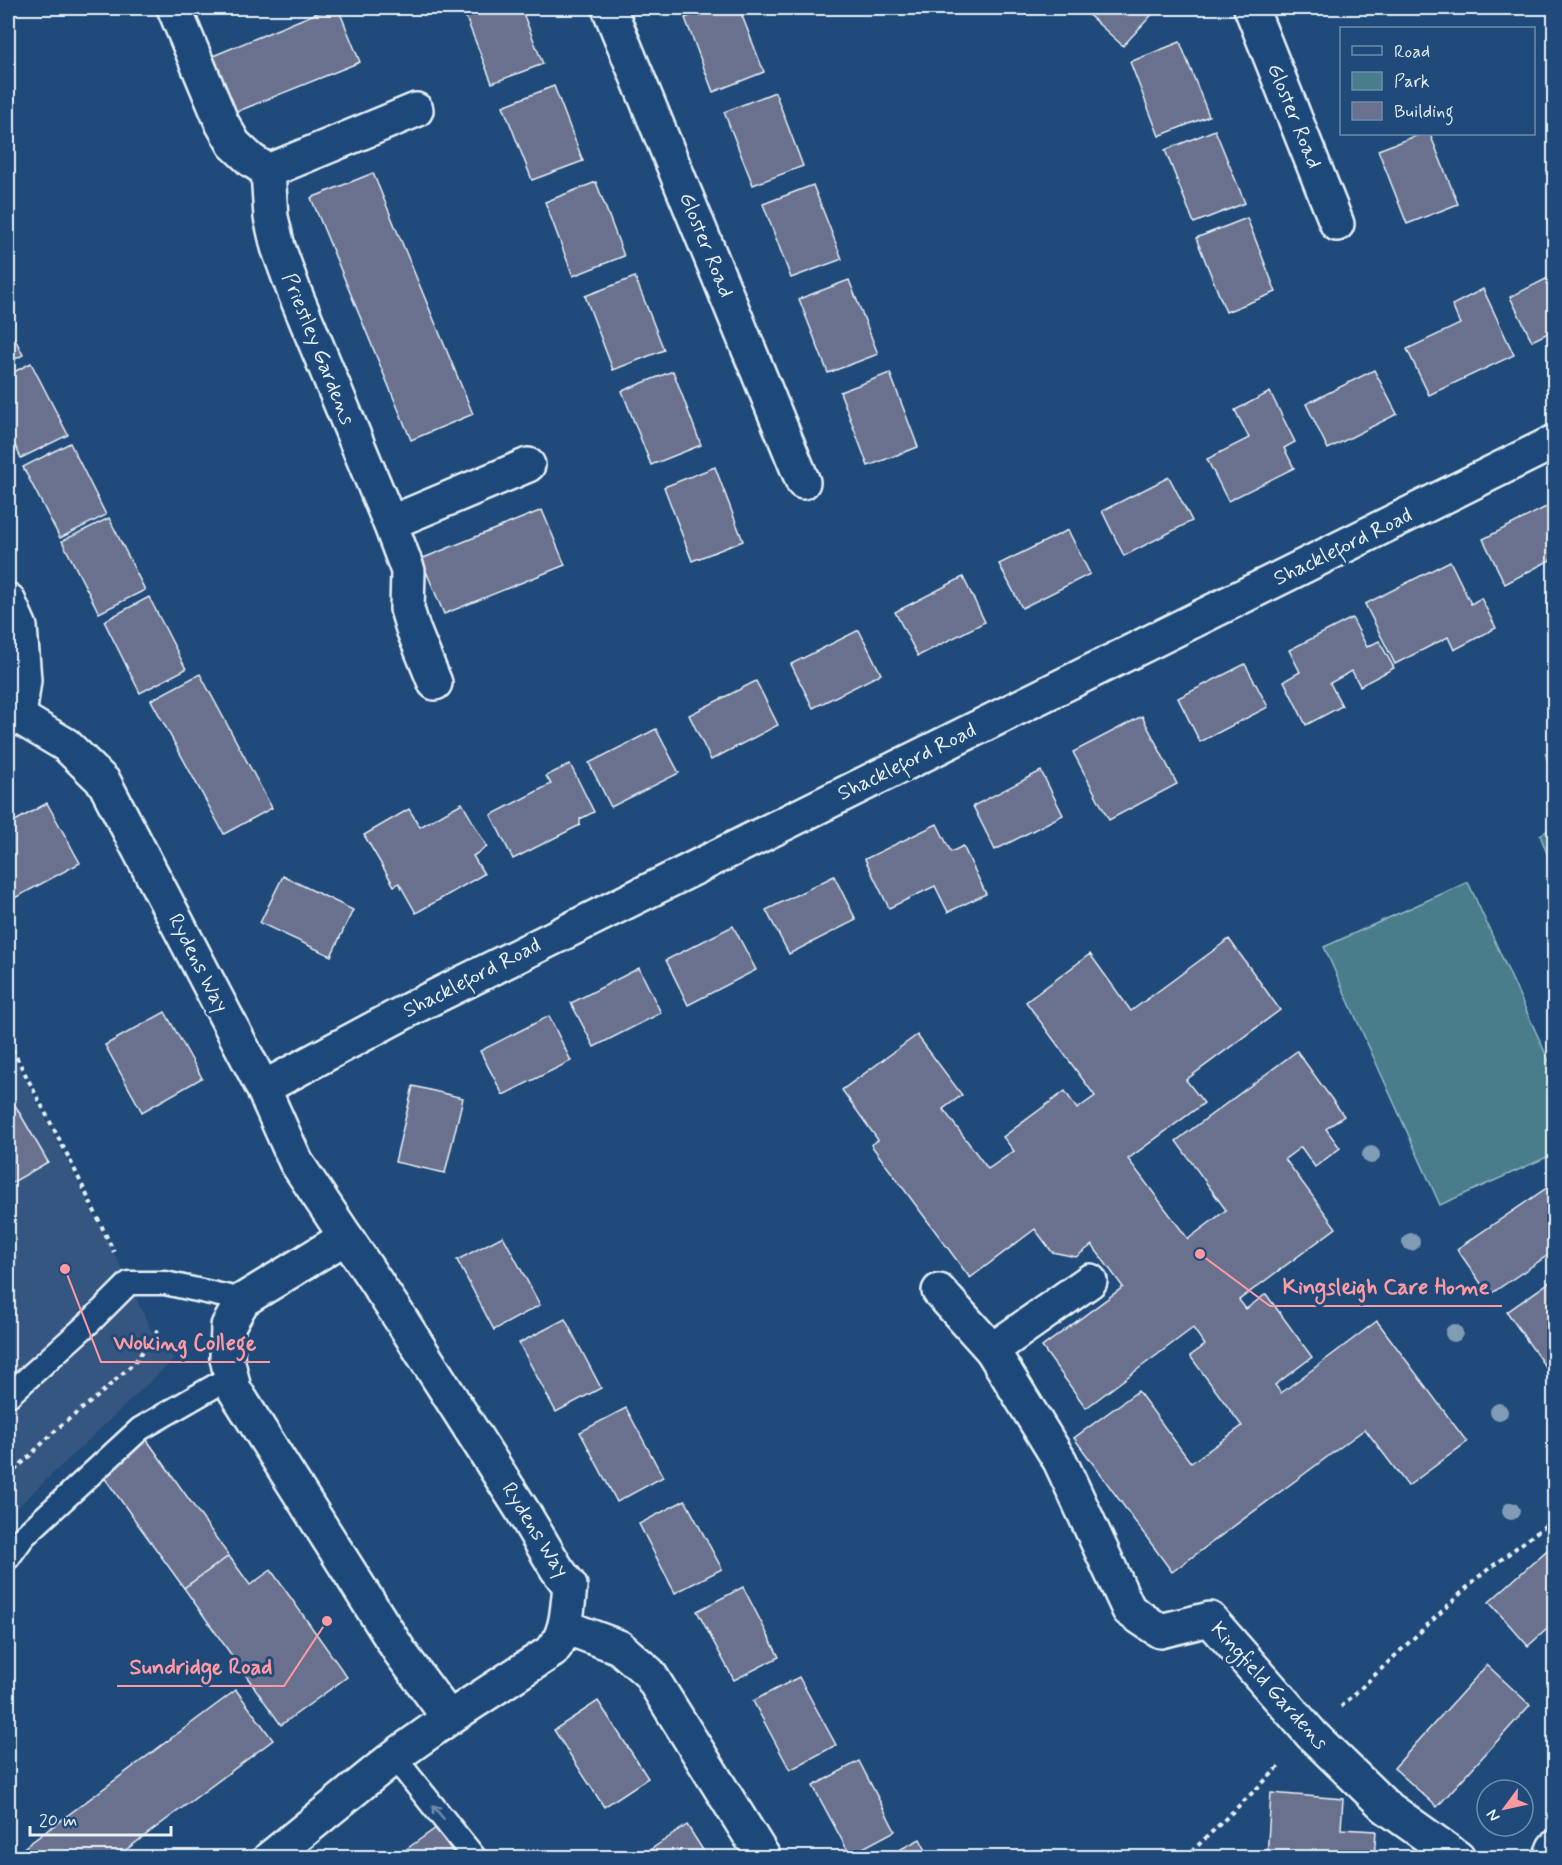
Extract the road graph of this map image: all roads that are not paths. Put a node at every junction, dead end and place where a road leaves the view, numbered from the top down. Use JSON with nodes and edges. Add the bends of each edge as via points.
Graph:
{"nodes":[{"id":1,"x":174,"y":8,"type":"edge"},
{"id":2,"x":609,"y":8,"type":"edge"},
{"id":3,"x":1251,"y":8,"type":"edge"},
{"id":4,"x":416,"y":110,"type":"dead end"},
{"id":5,"x":268,"y":171,"type":"junction"},
{"id":6,"x":1337,"y":224,"type":"dead end"},
{"id":7,"x":1554,"y":442,"type":"edge"},
{"id":8,"x":528,"y":465,"type":"dead end"},
{"id":9,"x":803,"y":482,"type":"dead end"},
{"id":10,"x":390,"y":523,"type":"junction"},
{"id":11,"x":8,"y":600,"type":"edge"},
{"id":12,"x":435,"y":683,"type":"dead end"},
{"id":13,"x":13,"y":717,"type":"edge"},
{"id":14,"x":263,"y":1088,"type":"junction"},
{"id":15,"x":346,"y":1237,"type":"junction"},
{"id":16,"x":1089,"y":1281,"type":"dead end"},
{"id":17,"x":939,"y":1291,"type":"dead end"},
{"id":18,"x":243,"y":1300,"type":"junction"},
{"id":19,"x":993,"y":1350,"type":"junction"},
{"id":20,"x":232,"y":1376,"type":"junction"},
{"id":21,"x":8,"y":1393,"type":"edge"},
{"id":22,"x":8,"y":1558,"type":"edge"},
{"id":23,"x":565,"y":1627,"type":"junction"},
{"id":24,"x":449,"y":1718,"type":"junction"},
{"id":25,"x":394,"y":1757,"type":"junction"},
{"id":26,"x":1554,"y":1848,"type":"edge"},
{"id":27,"x":270,"y":1857,"type":"edge"},
{"id":28,"x":475,"y":1857,"type":"edge"},
{"id":29,"x":764,"y":1857,"type":"edge"},
{"id":30,"x":1458,"y":1857,"type":"edge"},
{"id":31,"x":1550,"y":1857,"type":"edge"}],
"edges":[{"from":1,"to":5,"type":"street","via":[[234,144]]},
{"from":2,"to":9,"type":"street","name":"Gloster Road"},
{"from":3,"to":6,"type":"street","name":"Gloster Road"},
{"from":4,"to":5,"type":"street"},
{"from":5,"to":10,"type":"street","name":"Priestley Gardens","via":[[278,247]]},
{"from":7,"to":14,"type":"street","name":"Shackleford Road","via":[[418,1005]]},
{"from":8,"to":10,"type":"street"},
{"from":10,"to":12,"type":"street","name":"Priestley Gardens","via":[[408,571],[407,609]]},
{"from":11,"to":13,"type":"street","name":"Rydens Way","via":[[20,627],[24,680]]},
{"from":13,"to":14,"type":"street","name":"Rydens Way","via":[[66,745],[105,782]]},
{"from":14,"to":15,"type":"street","name":"Rydens Way","via":[[296,1162]]},
{"from":15,"to":18,"type":"street"},
{"from":15,"to":23,"type":"street","name":"Rydens Way","via":[[570,1586]]},
{"from":16,"to":19,"type":"street"},
{"from":17,"to":19,"type":"street","name":"Kingfield Gardens"},
{"from":18,"to":20,"type":"street","via":[[228,1326],[227,1358]]},
{"from":18,"to":21,"type":"lane","via":[[165,1283],[129,1283]]},
{"from":19,"to":30,"type":"street","name":"Kingfield Gardens","via":[[1060,1461],[1128,1610],[1160,1631],[1209,1620],[1312,1735],[1385,1806]]},
{"from":20,"to":22,"type":"lane","via":[[140,1429],[24,1536]]},
{"from":20,"to":24,"type":"street","via":[[234,1389],[363,1595]]},
{"from":23,"to":24,"type":"street","via":[[552,1651]]},
{"from":23,"to":29,"type":"street","via":[[618,1647],[649,1673]]},
{"from":24,"to":25,"type":"street"},
{"from":25,"to":27,"type":"street"},
{"from":28,"to":25,"type":"lane","one_way":true},
{"from":26,"to":31,"type":"street"}]}
